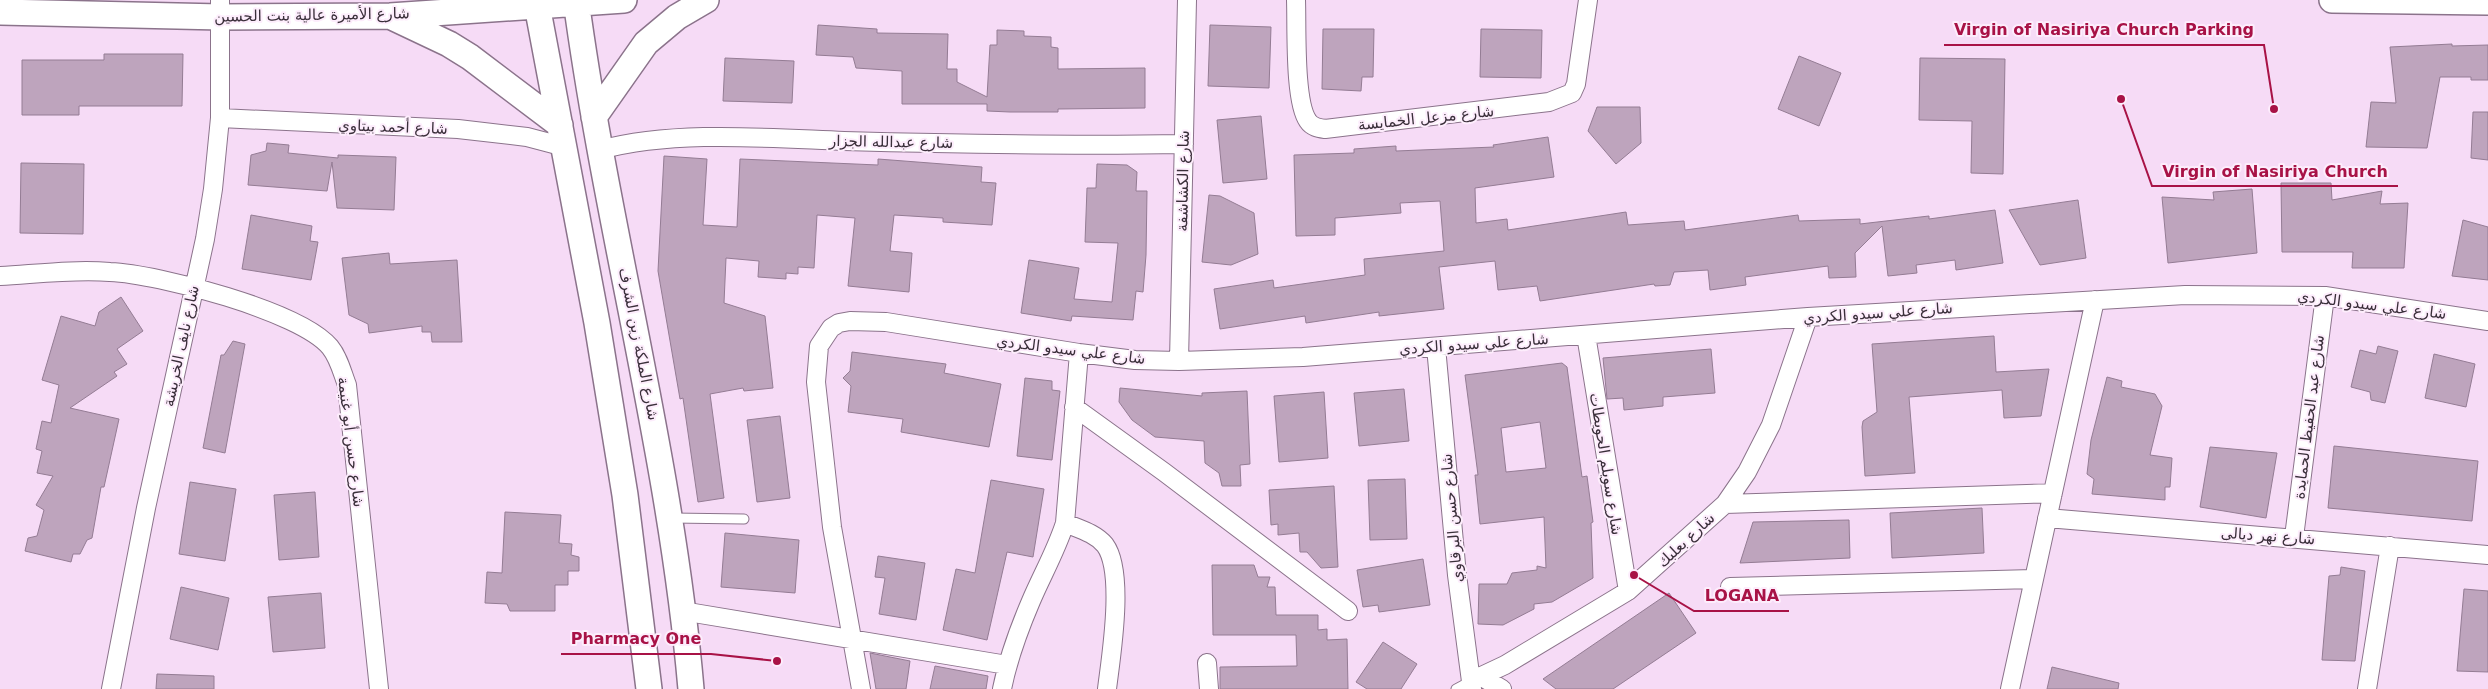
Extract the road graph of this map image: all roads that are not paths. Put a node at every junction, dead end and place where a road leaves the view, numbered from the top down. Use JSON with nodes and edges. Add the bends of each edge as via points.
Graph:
{"nodes":[{"id":1,"x":624,"y":0,"type":"edge"},
{"id":2,"x":706,"y":0,"type":"edge"},
{"id":3,"x":1187,"y":0,"type":"edge"},
{"id":4,"x":1296,"y":0,"type":"edge"},
{"id":5,"x":1588,"y":0,"type":"edge"},
{"id":6,"x":2332,"y":0,"type":"edge"},
{"id":7,"x":576,"y":2,"type":"edge"},
{"id":8,"x":2488,"y":2,"type":"edge"},
{"id":9,"x":537,"y":3,"type":"edge"},
{"id":10,"x":221,"y":8,"type":"edge"},
{"id":11,"x":0,"y":12,"type":"edge"},
{"id":12,"x":390,"y":16,"type":"junction"},
{"id":13,"x":594,"y":117,"type":"junction"},
{"id":14,"x":220,"y":118,"type":"junction"},
{"id":15,"x":562,"y":136,"type":"junction"},
{"id":16,"x":1184,"y":144,"type":"junction"},
{"id":17,"x":600,"y":150,"type":"junction"},
{"id":18,"x":0,"y":276,"type":"edge"},
{"id":19,"x":194,"y":289,"type":"junction"},
{"id":20,"x":2325,"y":296,"type":"junction"},
{"id":21,"x":2095,"y":300,"type":"junction"},
{"id":22,"x":1808,"y":317,"type":"junction"},
{"id":23,"x":2488,"y":321,"type":"edge"},
{"id":24,"x":1586,"y":336,"type":"junction"},
{"id":25,"x":1436,"y":347,"type":"junction"},
{"id":26,"x":1079,"y":353,"type":"junction"},
{"id":27,"x":1179,"y":361,"type":"junction"},
{"id":28,"x":1074,"y":408,"type":"junction"},
{"id":29,"x":2053,"y":493,"type":"junction"},
{"id":30,"x":1725,"y":504,"type":"junction"},
{"id":31,"x":669,"y":518,"type":"junction"},
{"id":32,"x":2047,"y":518,"type":"junction"},
{"id":33,"x":744,"y":519,"type":"dead end"},
{"id":34,"x":1065,"y":523,"type":"junction"},
{"id":35,"x":2294,"y":537,"type":"junction"},
{"id":36,"x":2390,"y":546,"type":"junction"},
{"id":37,"x":2488,"y":555,"type":"edge"},
{"id":38,"x":2033,"y":579,"type":"junction"},
{"id":39,"x":1730,"y":587,"type":"dead end"},
{"id":40,"x":1628,"y":592,"type":"junction"},
{"id":41,"x":682,"y":611,"type":"junction"},
{"id":42,"x":1348,"y":611,"type":"dead end"},
{"id":43,"x":852,"y":639,"type":"junction"},
{"id":44,"x":1207,"y":662,"type":"dead end"},
{"id":45,"x":1007,"y":665,"type":"junction"},
{"id":46,"x":1470,"y":684,"type":"edge"},
{"id":47,"x":111,"y":689,"type":"edge"},
{"id":48,"x":379,"y":689,"type":"edge"},
{"id":49,"x":649,"y":689,"type":"edge"},
{"id":50,"x":692,"y":689,"type":"edge"},
{"id":51,"x":861,"y":689,"type":"edge"},
{"id":52,"x":1002,"y":689,"type":"edge"},
{"id":53,"x":1107,"y":689,"type":"edge"},
{"id":54,"x":1209,"y":689,"type":"edge"},
{"id":55,"x":1502,"y":689,"type":"edge"},
{"id":56,"x":2010,"y":689,"type":"edge"},
{"id":57,"x":2367,"y":689,"type":"edge"}],
"edges":[{"from":1,"to":7,"type":"main road","name":"شارع الأميرة عالية بنت الحسين"},
{"from":2,"to":13,"type":"main road","via":[[665,26],[646,43]]},
{"from":3,"to":16,"type":"street","name":"شارع الكشاشفة"},
{"from":4,"to":5,"type":"street","name":"شارع مزعل الخمايسة","via":[[1302,105],[1309,123],[1315,128],[1325,129],[1528,106],[1563,98],[1572,93],[1576,84]]},
{"from":6,"to":8,"type":"main road"},
{"from":7,"to":9,"type":"main road","name":"شارع الأميرة عالية بنت الحسين"},
{"from":7,"to":13,"type":"main road","name":"شارع الملكة زين الشرف"},
{"from":9,"to":12,"type":"main road","name":"شارع الأميرة عالية بنت الحسين"},
{"from":9,"to":15,"type":"main road"},
{"from":10,"to":11,"type":"main road","name":"شارع الأميرة عالية بنت الحسين"},
{"from":10,"to":12,"type":"main road","name":"شارع الأميرة عالية بنت الحسين"},
{"from":10,"to":14,"type":"street","name":"شارع نايف الخريشة"},
{"from":12,"to":15,"type":"main road","via":[[470,57]]},
{"from":13,"to":17,"type":"main road","name":"شارع الملكة زين الشرف"},
{"from":14,"to":15,"type":"street","name":"شارع أحمد بيتاوي"},
{"from":14,"to":19,"type":"street","name":"شارع نايف الخريشة","via":[[213,189]]},
{"from":15,"to":49,"type":"main road","via":[[625,495]]},
{"from":16,"to":17,"type":"street","name":"شارع عبدالله الجزار","via":[[728,138],[646,140]]},
{"from":16,"to":27,"type":"street","name":"شارع الكشاشفة"},
{"from":17,"to":31,"type":"main road","name":"شارع الملكة زين الشرف","via":[[650,399]]},
{"from":18,"to":19,"type":"street","name":"شارع حسن أبو غنيمة","via":[[108,271],[141,275]]},
{"from":19,"to":47,"type":"street","name":"شارع نايف الخريشة","via":[[146,508]]},
{"from":19,"to":48,"type":"street","name":"شارع حسن أبو غنيمة","via":[[265,310],[304,326],[331,348],[340,364],[347,385]]},
{"from":20,"to":21,"type":"street","name":"شارع علي سيدو الكردي","via":[[2185,295]]},
{"from":20,"to":23,"type":"street","name":"شارع علي سيدو الكردي"},
{"from":20,"to":35,"type":"street","name":"شارع عبد الحفيظ الحمايدة"},
{"from":21,"to":22,"type":"street","name":"شارع علي سيدو الكردي"},
{"from":21,"to":29,"type":"street"},
{"from":22,"to":24,"type":"street","name":"شارع علي سيدو الكردي"},
{"from":22,"to":30,"type":"street","name":"شارع بعلبك","via":[[1771,425],[1747,472]]},
{"from":24,"to":25,"type":"street","name":"شارع علي سيدو الكردي"},
{"from":24,"to":40,"type":"street","name":"شارع سويلم الحويطات"},
{"from":25,"to":27,"type":"street","name":"شارع علي سيدو الكردي","via":[[1303,357]]},
{"from":25,"to":46,"type":"street","name":"شارع حسن البرقاوي"},
{"from":26,"to":27,"type":"street","name":"شارع علي سيدو الكردي","via":[[1135,360]]},
{"from":26,"to":28,"type":"street"},
{"from":26,"to":43,"type":"street","name":"شارع علي سيدو الكردي","via":[[886,322],[839,323],[824,336],[816,357],[817,400],[832,527]]},
{"from":28,"to":34,"type":"street"},
{"from":28,"to":42,"type":"street"},
{"from":29,"to":30,"type":"street"},
{"from":29,"to":32,"type":"street"},
{"from":30,"to":40,"type":"street","name":"شارع بعلبك"},
{"from":31,"to":33,"type":"lane"},
{"from":31,"to":41,"type":"main road","name":"شارع الملكة زين الشرف"},
{"from":32,"to":35,"type":"street","name":"شارع نهر ديالى"},
{"from":32,"to":38,"type":"street"},
{"from":34,"to":45,"type":"street"},
{"from":34,"to":53,"type":"street","via":[[1096,538],[1110,556],[1115,591]]},
{"from":35,"to":36,"type":"street","name":"شارع نهر ديالى"},
{"from":36,"to":37,"type":"street","name":"شارع نهر ديالى"},
{"from":36,"to":57,"type":"street"},
{"from":38,"to":39,"type":"street"},
{"from":38,"to":56,"type":"street"},
{"from":40,"to":46,"type":"street","name":"شارع بعلبك"},
{"from":41,"to":43,"type":"street"},
{"from":41,"to":50,"type":"main road","name":"شارع الملكة زين الشرف"},
{"from":43,"to":45,"type":"street"},
{"from":43,"to":51,"type":"street","name":"شارع علي سيدو الكردي"},
{"from":44,"to":54,"type":"street"},
{"from":45,"to":52,"type":"street"},
{"from":46,"to":55,"type":"street"}]}
